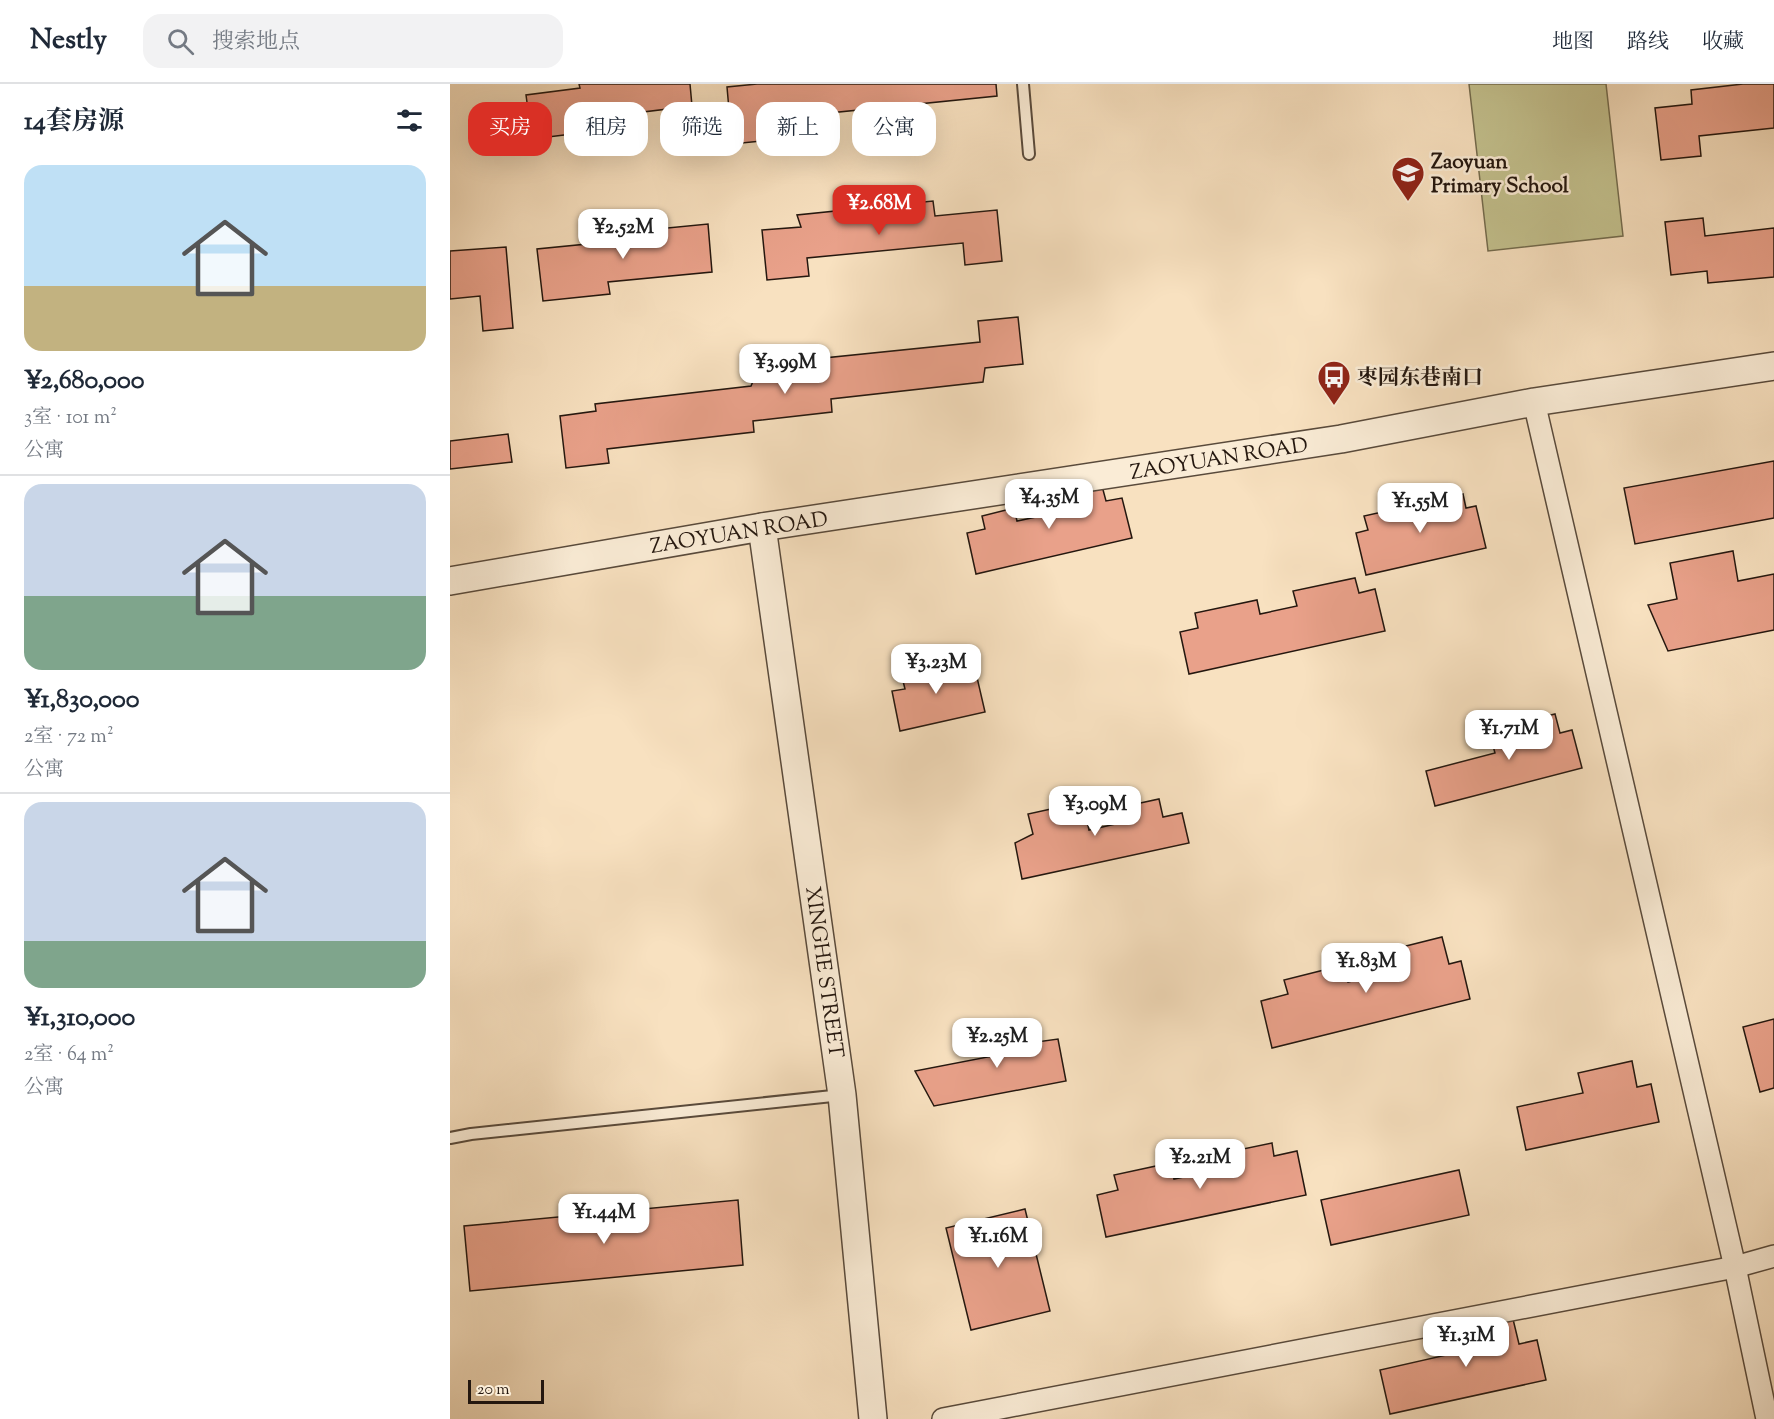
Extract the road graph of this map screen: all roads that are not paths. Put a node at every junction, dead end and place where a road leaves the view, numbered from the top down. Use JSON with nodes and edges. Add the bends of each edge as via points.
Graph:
{"nodes":[{"id":1,"x":1023,"y":84,"type":"edge"},
{"id":2,"x":1029,"y":153,"type":"dead end"},
{"id":3,"x":1774,"y":366,"type":"edge"},
{"id":4,"x":1534,"y":402,"type":"junction"},
{"id":5,"x":762,"y":527,"type":"junction"},
{"id":6,"x":450,"y":581,"type":"edge"},
{"id":7,"x":842,"y":1095,"type":"junction"},
{"id":8,"x":450,"y":1138,"type":"edge"},
{"id":9,"x":1774,"y":1256,"type":"edge"},
{"id":10,"x":1735,"y":1267,"type":"junction"},
{"id":11,"x":873,"y":1419,"type":"edge"},
{"id":12,"x":943,"y":1419,"type":"edge"},
{"id":13,"x":1767,"y":1419,"type":"edge"}],
"edges":[{"from":1,"to":2,"type":"lane"},
{"from":3,"to":4,"type":"street","name":"ZAOYUAN ROAD"},
{"from":4,"to":5,"type":"street","name":"ZAOYUAN ROAD","via":[[1341,439]]},
{"from":4,"to":10,"type":"street"},
{"from":5,"to":6,"type":"street","name":"ZAOYUAN ROAD"},
{"from":5,"to":7,"type":"street","name":"XINGHE STREET"},
{"from":7,"to":8,"type":"lane"},
{"from":7,"to":11,"type":"street","name":"XINGHE STREET"},
{"from":9,"to":10,"type":"street"},
{"from":10,"to":12,"type":"street"},
{"from":10,"to":13,"type":"street"}]}
